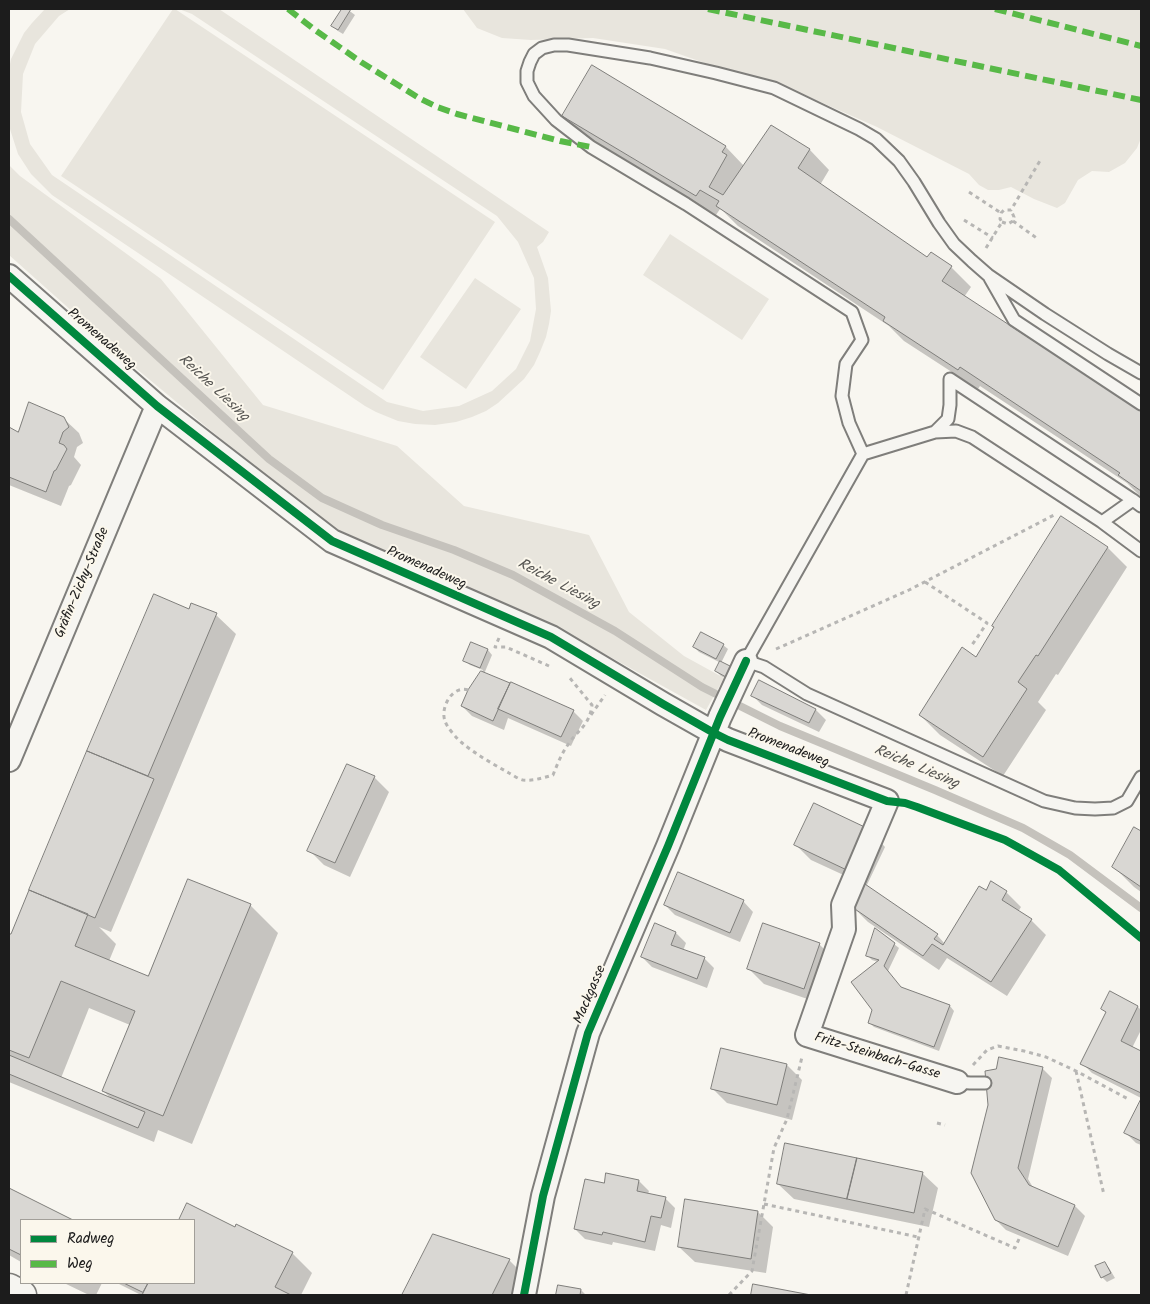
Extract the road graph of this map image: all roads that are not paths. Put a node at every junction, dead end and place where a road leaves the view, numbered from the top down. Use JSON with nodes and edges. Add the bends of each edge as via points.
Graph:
{"nodes":[{"id":1,"x":988,"y":275,"type":"junction"},
{"id":2,"x":9,"y":276,"type":"edge"},
{"id":3,"x":1141,"y":373,"type":"edge"},
{"id":4,"x":1141,"y":404,"type":"edge"},
{"id":5,"x":157,"y":406,"type":"junction"},
{"id":6,"x":935,"y":432,"type":"junction"},
{"id":7,"x":863,"y":454,"type":"junction"},
{"id":8,"x":1137,"y":503,"type":"edge"},
{"id":9,"x":1102,"y":522,"type":"junction"},
{"id":10,"x":1141,"y":551,"type":"edge"},
{"id":11,"x":755,"y":664,"type":"junction"},
{"id":12,"x":717,"y":725,"type":"junction"},
{"id":13,"x":9,"y":760,"type":"edge"},
{"id":14,"x":1141,"y":777,"type":"edge"},
{"id":15,"x":887,"y":801,"type":"joint"},
{"id":16,"x":957,"y":1082,"type":"joint"},
{"id":17,"x":984,"y":1083,"type":"dead end"},
{"id":18,"x":9,"y":1288,"type":"edge"},
{"id":19,"x":22,"y":1295,"type":"edge"},
{"id":20,"x":524,"y":1295,"type":"edge"}],
"edges":[{"from":1,"to":3,"type":"lane"},
{"from":1,"to":4,"type":"lane","via":[[1014,320]]},
{"from":1,"to":7,"type":"lane","via":[[954,244],[899,161],[876,139],[831,115],[774,88],[650,58],[568,45],[542,48],[534,54],[527,71],[527,82],[534,96],[556,120],[591,147],[686,204],[852,312],[862,340],[846,364],[842,396],[849,423]]},
{"from":2,"to":5,"type":"street","name":"Promenadeweg"},
{"from":5,"to":12,"type":"street","name":"Promenadeweg","via":[[332,541],[551,638]]},
{"from":5,"to":13,"type":"street","name":"Gräfin-Zichy-Straße"},
{"from":6,"to":7,"type":"lane"},
{"from":6,"to":8,"type":"lane","via":[[948,419],[950,379]]},
{"from":6,"to":9,"type":"lane","via":[[956,431],[972,437]]},
{"from":7,"to":11,"type":"lane"},
{"from":8,"to":9,"type":"lane"},
{"from":9,"to":10,"type":"lane"},
{"from":11,"to":12,"type":"street","name":"Mackgasse","via":[[736,684]]},
{"from":11,"to":14,"type":"lane","via":[[807,694],[1044,801],[1075,808],[1113,808],[1127,801]]},
{"from":12,"to":15,"type":"street","name":"Promenadeweg","via":[[728,740]]},
{"from":12,"to":20,"type":"street","name":"Mackgasse","via":[[588,1033],[543,1196]]},
{"from":15,"to":16,"type":"street","name":"Fritz-Steinbach-Gasse","via":[[843,905],[844,929],[807,1035]]},
{"from":16,"to":17,"type":"lane"},
{"from":18,"to":19,"type":"main road"}]}
